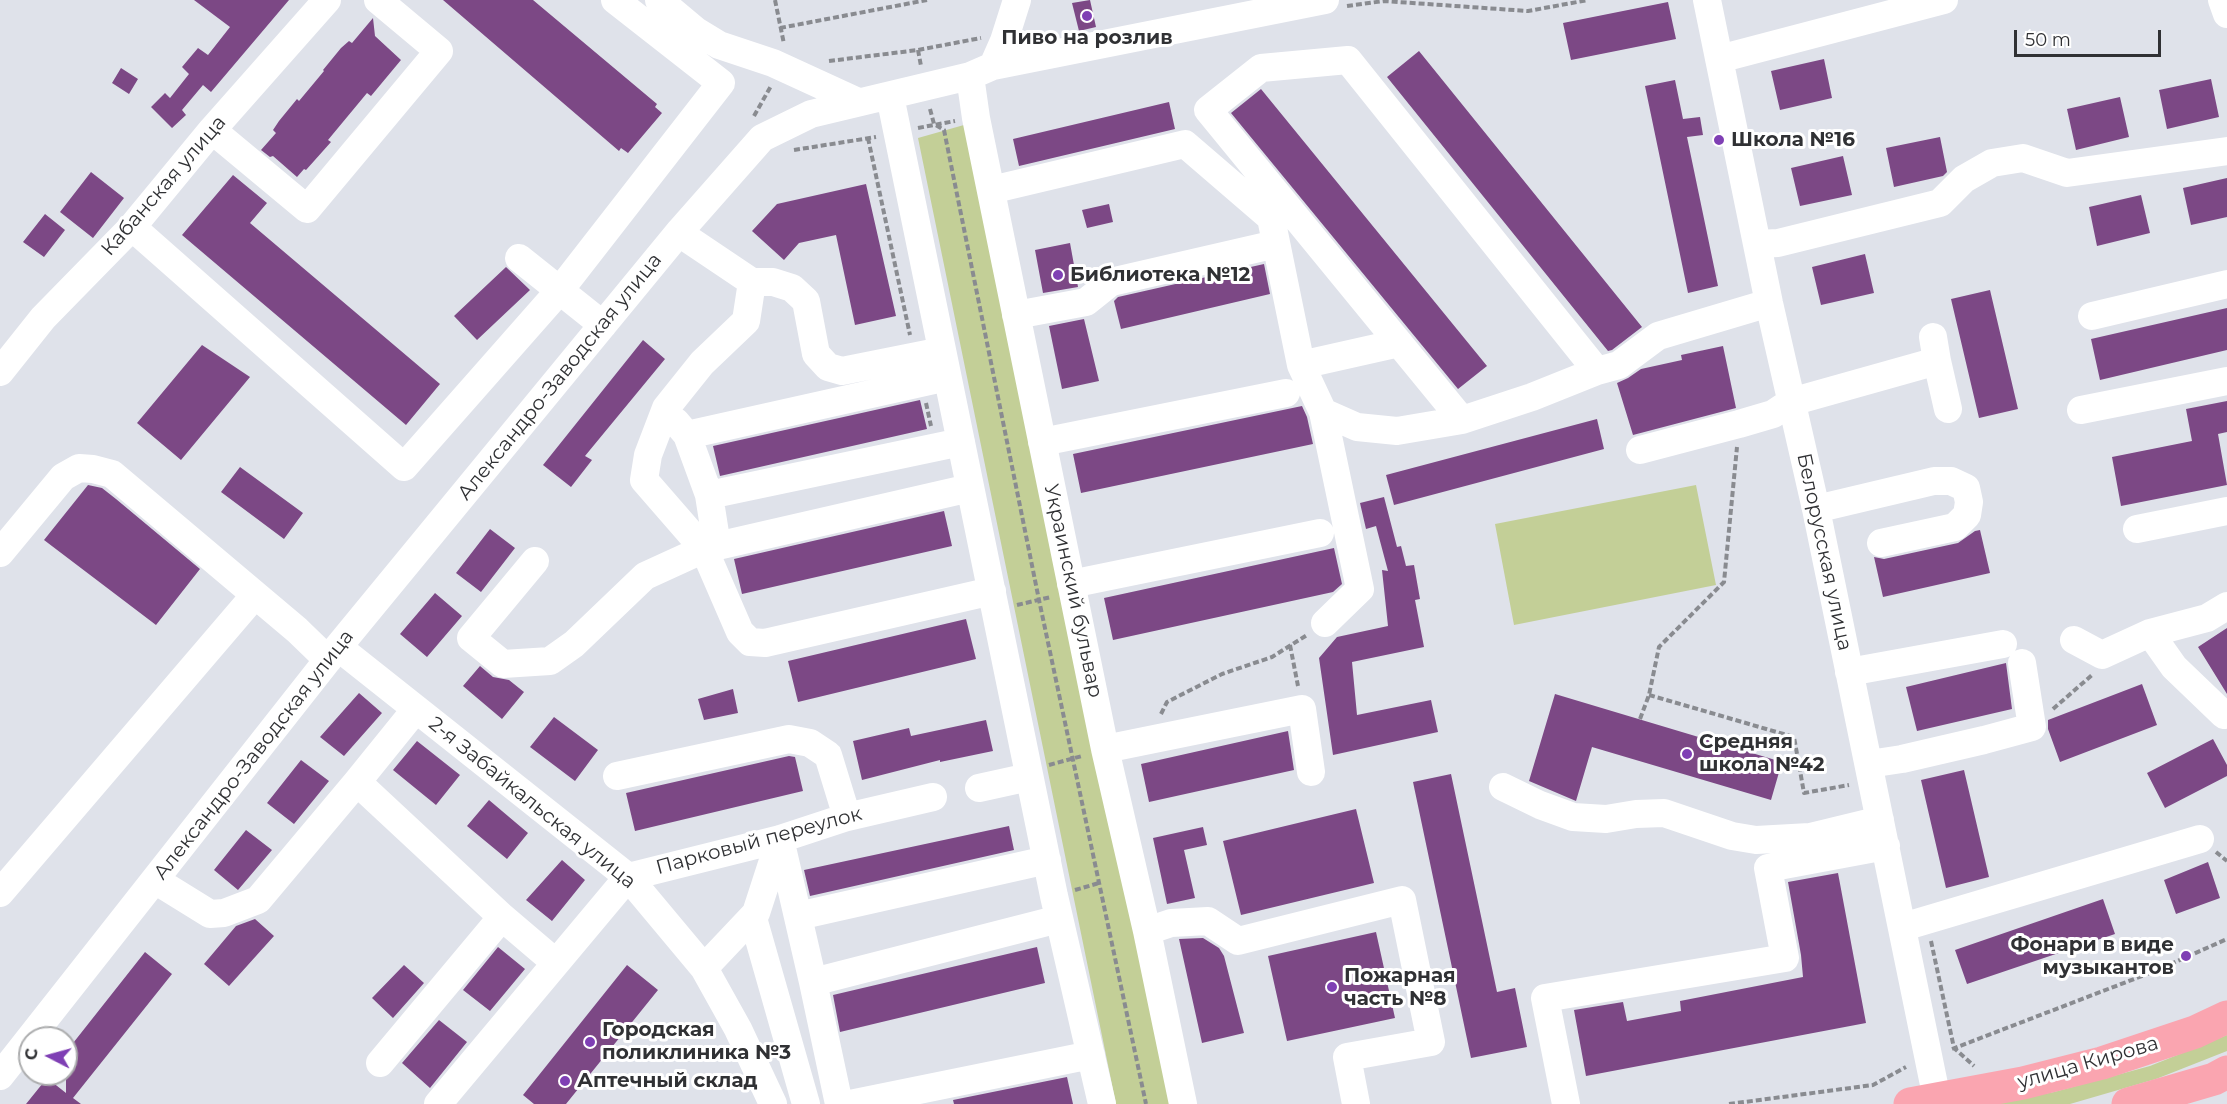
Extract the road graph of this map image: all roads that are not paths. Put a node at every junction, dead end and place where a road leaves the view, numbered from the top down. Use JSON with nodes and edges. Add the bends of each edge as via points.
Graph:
{"nodes":[{"id":1,"x":327,"y":0,"type":"edge"},
{"id":2,"x":378,"y":0,"type":"edge"},
{"id":3,"x":615,"y":0,"type":"edge"},
{"id":4,"x":659,"y":0,"type":"edge"},
{"id":5,"x":1017,"y":0,"type":"edge"},
{"id":6,"x":1325,"y":0,"type":"edge"},
{"id":7,"x":1707,"y":0,"type":"edge"},
{"id":8,"x":1944,"y":0,"type":"edge"},
{"id":9,"x":2222,"y":0,"type":"edge"},
{"id":10,"x":2227,"y":14,"type":"edge"},
{"id":11,"x":1719,"y":59,"type":"junction"},
{"id":12,"x":981,"y":71,"type":"junction"},
{"id":13,"x":890,"y":96,"type":"junction"},
{"id":14,"x":858,"y":102,"type":"junction"},
{"id":15,"x":212,"y":130,"type":"junction"},
{"id":16,"x":2227,"y":151,"type":"edge"},
{"id":17,"x":991,"y":190,"type":"junction"},
{"id":18,"x":132,"y":227,"type":"junction"},
{"id":19,"x":680,"y":231,"type":"junction"},
{"id":20,"x":1276,"y":244,"type":"junction"},
{"id":21,"x":1758,"y":244,"type":"junction"},
{"id":22,"x":519,"y":258,"type":"dead end"},
{"id":23,"x":752,"y":282,"type":"junction"},
{"id":24,"x":2227,"y":284,"type":"edge"},
{"id":25,"x":560,"y":290,"type":"junction"},
{"id":26,"x":1769,"y":303,"type":"junction"},
{"id":27,"x":1016,"y":315,"type":"junction"},
{"id":28,"x":2092,"y":316,"type":"dead end"},
{"id":29,"x":603,"y":325,"type":"junction"},
{"id":30,"x":1399,"y":343,"type":"junction"},
{"id":31,"x":945,"y":364,"type":"junction"},
{"id":32,"x":1301,"y":365,"type":"junction"},
{"id":33,"x":1597,"y":371,"type":"junction"},
{"id":34,"x":0,"y":372,"type":"edge"},
{"id":35,"x":2227,"y":381,"type":"edge"},
{"id":36,"x":1286,"y":393,"type":"dead end"},
{"id":37,"x":1791,"y":402,"type":"junction"},
{"id":38,"x":666,"y":408,"type":"junction"},
{"id":39,"x":1948,"y":409,"type":"dead end"},
{"id":40,"x":2081,"y":410,"type":"dead end"},
{"id":41,"x":1323,"y":412,"type":"junction"},
{"id":42,"x":1462,"y":420,"type":"junction"},
{"id":43,"x":687,"y":435,"type":"junction"},
{"id":44,"x":961,"y":442,"type":"junction"},
{"id":45,"x":1042,"y":442,"type":"junction"},
{"id":46,"x":1640,"y":450,"type":"dead end"},
{"id":47,"x":970,"y":488,"type":"junction"},
{"id":48,"x":709,"y":495,"type":"junction"},
{"id":49,"x":1816,"y":509,"type":"junction"},
{"id":50,"x":2227,"y":511,"type":"edge"},
{"id":51,"x":2137,"y":529,"type":"dead end"},
{"id":52,"x":1320,"y":533,"type":"dead end"},
{"id":53,"x":1881,"y":543,"type":"dead end"},
{"id":54,"x":711,"y":548,"type":"junction"},
{"id":55,"x":0,"y":553,"type":"edge"},
{"id":56,"x":535,"y":561,"type":"dead end"},
{"id":57,"x":1072,"y":588,"type":"junction"},
{"id":58,"x":255,"y":595,"type":"junction"},
{"id":59,"x":994,"y":600,"type":"junction"},
{"id":60,"x":2227,"y":606,"type":"edge"},
{"id":61,"x":1325,"y":623,"type":"road end"},
{"id":62,"x":2150,"y":633,"type":"junction"},
{"id":63,"x":2074,"y":640,"type":"dead end"},
{"id":64,"x":333,"y":653,"type":"junction"},
{"id":65,"x":1849,"y":672,"type":"junction"},
{"id":66,"x":416,"y":709,"type":"junction"},
{"id":67,"x":2227,"y":713,"type":"edge"},
{"id":68,"x":1105,"y":749,"type":"junction"},
{"id":69,"x":1311,"y":772,"type":"dead end"},
{"id":70,"x":1870,"y":772,"type":"junction"},
{"id":71,"x":1029,"y":774,"type":"junction"},
{"id":72,"x":617,"y":776,"type":"dead end"},
{"id":73,"x":357,"y":782,"type":"junction"},
{"id":74,"x":1503,"y":787,"type":"dead end"},
{"id":75,"x":979,"y":788,"type":"dead end"},
{"id":76,"x":933,"y":797,"type":"dead end"},
{"id":77,"x":848,"y":817,"type":"junction"},
{"id":78,"x":1883,"y":833,"type":"junction"},
{"id":79,"x":780,"y":839,"type":"junction"},
{"id":80,"x":2200,"y":839,"type":"dead end"},
{"id":81,"x":1047,"y":860,"type":"junction"},
{"id":82,"x":628,"y":877,"type":"junction"},
{"id":83,"x":155,"y":880,"type":"junction"},
{"id":84,"x":0,"y":893,"type":"edge"},
{"id":85,"x":798,"y":916,"type":"junction"},
{"id":86,"x":502,"y":917,"type":"junction"},
{"id":87,"x":753,"y":918,"type":"junction"},
{"id":88,"x":1059,"y":919,"type":"junction"},
{"id":89,"x":1902,"y":927,"type":"junction"},
{"id":90,"x":1147,"y":931,"type":"junction"},
{"id":91,"x":556,"y":963,"type":"junction"},
{"id":92,"x":704,"y":968,"type":"junction"},
{"id":93,"x":813,"y":982,"type":"junction"},
{"id":94,"x":2227,"y":1017,"type":"edge"},
{"id":95,"x":1091,"y":1055,"type":"junction"},
{"id":96,"x":380,"y":1063,"type":"dead end"},
{"id":97,"x":2227,"y":1072,"type":"edge"},
{"id":98,"x":0,"y":1076,"type":"edge"},
{"id":99,"x":2192,"y":1095,"type":"edge"},
{"id":100,"x":1929,"y":1103,"type":"edge"},
{"id":101,"x":438,"y":1104,"type":"edge"},
{"id":102,"x":773,"y":1104,"type":"edge"},
{"id":103,"x":806,"y":1104,"type":"edge"},
{"id":104,"x":839,"y":1104,"type":"edge"},
{"id":105,"x":850,"y":1104,"type":"edge"},
{"id":106,"x":1102,"y":1104,"type":"edge"},
{"id":107,"x":1183,"y":1104,"type":"edge"},
{"id":108,"x":1356,"y":1104,"type":"edge"},
{"id":109,"x":1566,"y":1104,"type":"edge"},
{"id":110,"x":2128,"y":1104,"type":"edge"}],
"edges":[{"from":1,"to":15,"type":"street","name":"Кабанская улица"},
{"from":2,"to":15,"type":"street","via":[[439,51],[307,209]]},
{"from":3,"to":25,"type":"street","via":[[721,83]]},
{"from":4,"to":14,"type":"street","via":[[719,45],[773,63]]},
{"from":5,"to":12,"type":"street","via":[[1004,41]]},
{"from":6,"to":12,"type":"street","name":"Александро-Заводская улица"},
{"from":7,"to":11,"type":"street","name":"Белорусская улица"},
{"from":8,"to":11,"type":"street"},
{"from":9,"to":10,"type":"street"},
{"from":11,"to":21,"type":"street","name":"Белорусская улица"},
{"from":12,"to":13,"type":"street","name":"Александро-Заводская улица"},
{"from":12,"to":17,"type":"street","name":"Украинский бульвар"},
{"from":13,"to":14,"type":"street","name":"Александро-Заводская улица"},
{"from":13,"to":31,"type":"street"},
{"from":14,"to":19,"type":"street","name":"Александро-Заводская улица","via":[[811,114],[762,138]]},
{"from":15,"to":18,"type":"street","name":"Кабанская улица"},
{"from":16,"to":21,"type":"street","via":[[2067,173],[2023,158],[1992,163],[1964,179],[1940,203],[1778,243]]},
{"from":17,"to":20,"type":"street","via":[[1185,144],[1271,218]]},
{"from":17,"to":27,"type":"street","name":"Украинский бульвар"},
{"from":18,"to":25,"type":"street","via":[[404,468]]},
{"from":18,"to":34,"type":"street","name":"Кабанская улица","via":[[43,318]]},
{"from":19,"to":23,"type":"street"},
{"from":19,"to":29,"type":"street","name":"Александро-Заводская улица"},
{"from":20,"to":27,"type":"street","via":[[1111,282],[1086,302]]},
{"from":20,"to":32,"type":"street"},
{"from":21,"to":26,"type":"street","name":"Белорусская улица"},
{"from":22,"to":25,"type":"street"},
{"from":23,"to":31,"type":"street","via":[[773,282],[792,288],[806,301],[816,354],[828,367],[842,371]]},
{"from":23,"to":38,"type":"street","via":[[746,321],[702,363]]},
{"from":24,"to":28,"type":"street"},
{"from":25,"to":29,"type":"street"},
{"from":26,"to":33,"type":"street","via":[[1658,336],[1619,365]]},
{"from":26,"to":37,"type":"street","name":"Белорусская улица"},
{"from":27,"to":45,"type":"street","name":"Украинский бульвар"},
{"from":29,"to":64,"type":"street","name":"Александро-Заводская улица"},
{"from":30,"to":32,"type":"street"},
{"from":30,"to":33,"type":"street","via":[[1208,110],[1261,68],[1348,60]]},
{"from":30,"to":42,"type":"street"},
{"from":31,"to":43,"type":"street"},
{"from":31,"to":44,"type":"street"},
{"from":32,"to":41,"type":"street"},
{"from":33,"to":42,"type":"street"},
{"from":35,"to":40,"type":"street"},
{"from":36,"to":45,"type":"street"},
{"from":37,"to":39,"type":"street","via":[[1935,349]]},
{"from":37,"to":46,"type":"street","via":[[1773,414]]},
{"from":37,"to":49,"type":"street","name":"Белорусская улица"},
{"from":38,"to":43,"type":"street"},
{"from":38,"to":54,"type":"street","via":[[648,455],[644,480]]},
{"from":41,"to":42,"type":"street","via":[[1357,427],[1397,431]]},
{"from":41,"to":61,"type":"street","via":[[1360,589]]},
{"from":43,"to":48,"type":"street"},
{"from":44,"to":47,"type":"street"},
{"from":44,"to":48,"type":"street"},
{"from":45,"to":57,"type":"street","name":"Украинский бульвар"},
{"from":47,"to":54,"type":"street"},
{"from":47,"to":59,"type":"street"},
{"from":48,"to":54,"type":"street"},
{"from":49,"to":53,"type":"street","via":[[1934,481],[1952,481],[1966,488],[1967,514],[1955,527]]},
{"from":49,"to":65,"type":"street","name":"Белорусская улица"},
{"from":50,"to":51,"type":"street"},
{"from":52,"to":57,"type":"street"},
{"from":54,"to":56,"type":"street","via":[[645,576],[574,644],[549,660],[503,664],[471,638]]},
{"from":54,"to":59,"type":"street","via":[[740,632],[750,642],[765,643]]},
{"from":55,"to":58,"type":"street","name":"2-я Забайкальская улица","via":[[63,477],[79,468],[93,469],[112,474]]},
{"from":57,"to":68,"type":"street","name":"Украинский бульвар"},
{"from":58,"to":64,"type":"street","name":"2-я Забайкальская улица","via":[[320,650]]},
{"from":58,"to":84,"type":"street"},
{"from":59,"to":71,"type":"street"},
{"from":60,"to":62,"type":"street","via":[[2207,618]]},
{"from":62,"to":63,"type":"street","via":[[2103,655]]},
{"from":62,"to":67,"type":"street","via":[[2174,667],[2224,715]]},
{"from":64,"to":66,"type":"street","name":"2-я Забайкальская улица"},
{"from":64,"to":83,"type":"street","name":"Александро-Заводская улица"},
{"from":65,"to":70,"type":"street","name":"Белорусская улица"},
{"from":65,"to":70,"type":"street","via":[[2013,653],[2032,726],[1902,759]]},
{"from":66,"to":73,"type":"street"},
{"from":66,"to":82,"type":"street","name":"2-я Забайкальская улица"},
{"from":68,"to":69,"type":"street","via":[[1302,709]]},
{"from":68,"to":90,"type":"street","name":"Украинский бульвар"},
{"from":70,"to":78,"type":"street","name":"Белорусская улица"},
{"from":71,"to":75,"type":"street"},
{"from":71,"to":81,"type":"street"},
{"from":72,"to":77,"type":"street","via":[[789,739],[810,743],[828,755]]},
{"from":73,"to":83,"type":"street","via":[[258,900],[210,914]]},
{"from":73,"to":86,"type":"street"},
{"from":74,"to":78,"type":"street","via":[[1573,817],[1606,819],[1664,813],[1756,840]]},
{"from":76,"to":77,"type":"street","name":"Парковый переулок"},
{"from":77,"to":79,"type":"street","name":"Парковый переулок"},
{"from":78,"to":89,"type":"street","name":"Белорусская улица"},
{"from":78,"to":109,"type":"street","via":[[1768,868],[1785,958],[1545,998]]},
{"from":79,"to":82,"type":"street","name":"Парковый переулок"},
{"from":79,"to":85,"type":"street"},
{"from":79,"to":87,"type":"street"},
{"from":80,"to":89,"type":"street"},
{"from":81,"to":85,"type":"street"},
{"from":81,"to":88,"type":"street"},
{"from":82,"to":91,"type":"street"},
{"from":82,"to":92,"type":"street","name":"2-я Забайкальская улица"},
{"from":83,"to":98,"type":"street","name":"Александро-Заводская улица"},
{"from":85,"to":93,"type":"street"},
{"from":86,"to":91,"type":"street"},
{"from":86,"to":96,"type":"street"},
{"from":87,"to":92,"type":"street"},
{"from":87,"to":103,"type":"street"},
{"from":88,"to":93,"type":"street"},
{"from":88,"to":95,"type":"street"},
{"from":89,"to":100,"type":"street","name":"Белорусская улица","via":[[1930,1060]]},
{"from":90,"to":107,"type":"street","name":"Украинский бульвар"},
{"from":90,"to":108,"type":"street","via":[[1171,923],[1208,921],[1238,941],[1402,900],[1431,1042],[1347,1057]]},
{"from":91,"to":101,"type":"street"},
{"from":92,"to":102,"type":"street","name":"2-я Забайкальская улица"},
{"from":93,"to":104,"type":"street"},
{"from":94,"to":100,"type":"main road","name":"улица Кирова","via":[[2195,1032],[2102,1063]]},
{"from":95,"to":105,"type":"street"},
{"from":95,"to":106,"type":"street"},
{"from":97,"to":99,"type":"main road"},
{"from":99,"to":110,"type":"main road"}]}
